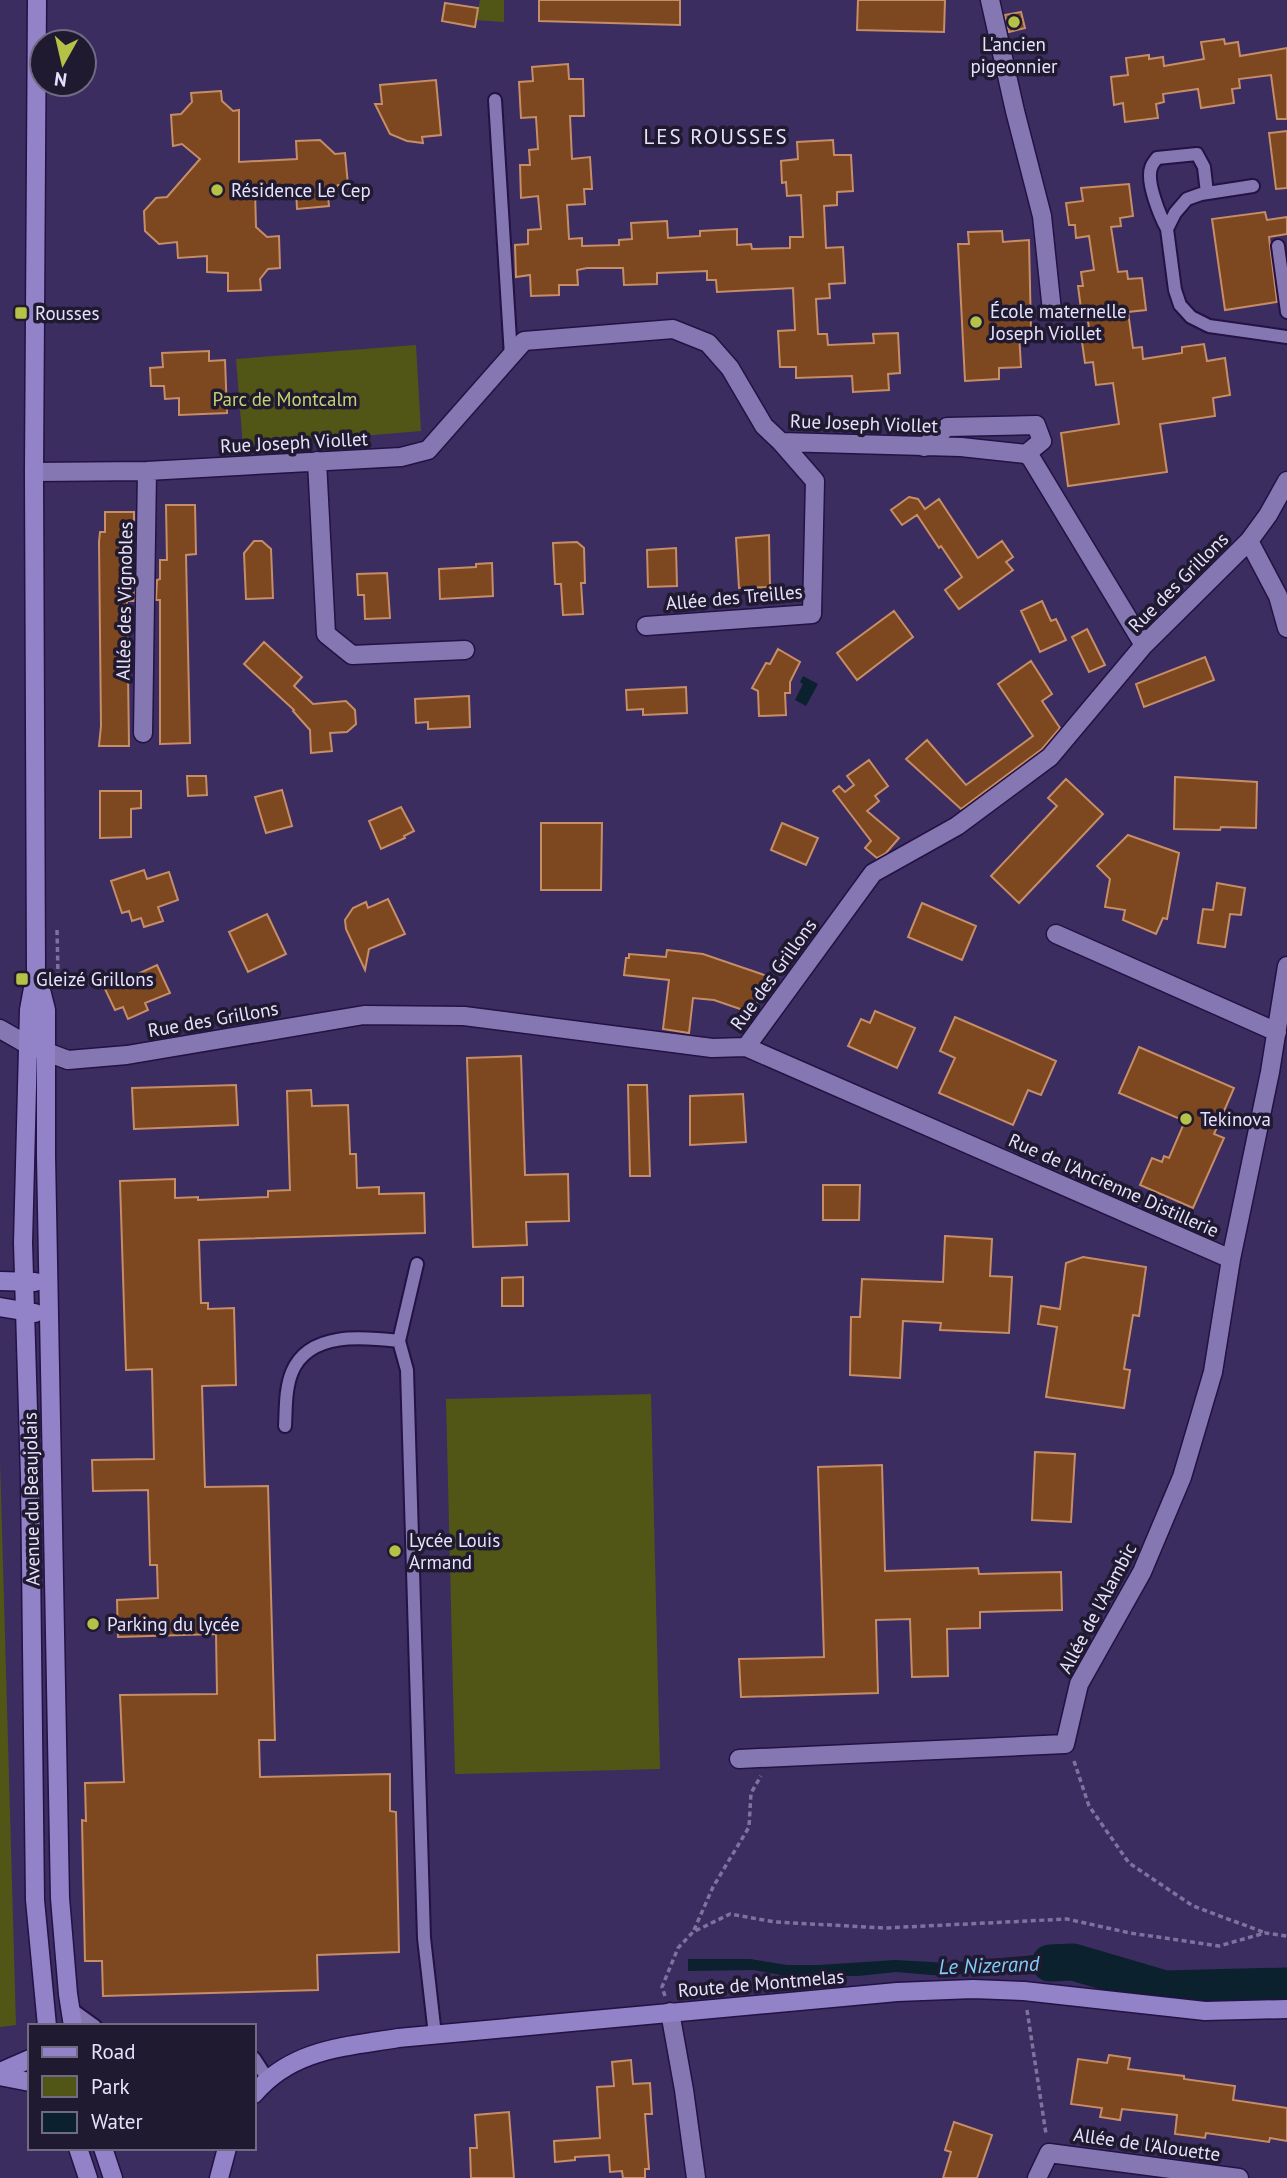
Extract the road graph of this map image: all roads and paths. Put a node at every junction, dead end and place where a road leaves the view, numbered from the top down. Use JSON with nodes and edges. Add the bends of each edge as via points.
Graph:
{"nodes":[{"id":1,"x":37,"y":0,"type":"edge"},
{"id":2,"x":990,"y":0,"type":"edge"},
{"id":3,"x":495,"y":100,"type":"dead end"},
{"id":4,"x":1253,"y":186,"type":"dead end"},
{"id":5,"x":1207,"y":193,"type":"junction"},
{"id":6,"x":1167,"y":229,"type":"junction"},
{"id":7,"x":1278,"y":246,"type":"dead end"},
{"id":8,"x":1052,"y":311,"type":"dead end"},
{"id":9,"x":1287,"y":312,"type":"edge"},
{"id":10,"x":1287,"y":337,"type":"edge"},
{"id":11,"x":512,"y":356,"type":"junction"},
{"id":12,"x":781,"y":442,"type":"junction"},
{"id":13,"x":924,"y":447,"type":"junction"},
{"id":14,"x":1026,"y":454,"type":"junction"},
{"id":15,"x":317,"y":461,"type":"junction"},
{"id":16,"x":147,"y":471,"type":"junction"},
{"id":17,"x":34,"y":472,"type":"junction"},
{"id":18,"x":1287,"y":481,"type":"edge"},
{"id":19,"x":1249,"y":541,"type":"junction"},
{"id":20,"x":646,"y":626,"type":"dead end"},
{"id":21,"x":1287,"y":628,"type":"edge"},
{"id":22,"x":1144,"y":645,"type":"junction"},
{"id":23,"x":465,"y":650,"type":"dead end"},
{"id":24,"x":143,"y":733,"type":"dead end"},
{"id":25,"x":57,"y":923,"type":"dead end"},
{"id":26,"x":1056,"y":934,"type":"dead end"},
{"id":27,"x":1287,"y":966,"type":"edge"},
{"id":28,"x":36,"y":972,"type":"junction"},
{"id":29,"x":58,"y":974,"type":"dead end"},
{"id":30,"x":0,"y":1029,"type":"edge"},
{"id":31,"x":1277,"y":1032,"type":"junction"},
{"id":32,"x":28,"y":1045,"type":"junction"},
{"id":33,"x":746,"y":1047,"type":"junction"},
{"id":34,"x":46,"y":1053,"type":"junction"},
{"id":35,"x":1231,"y":1259,"type":"junction"},
{"id":36,"x":417,"y":1264,"type":"dead end"},
{"id":37,"x":0,"y":1281,"type":"edge"},
{"id":38,"x":49,"y":1282,"type":"junction"},
{"id":39,"x":24,"y":1283,"type":"junction"},
{"id":40,"x":0,"y":1307,"type":"edge"},
{"id":41,"x":24,"y":1312,"type":"junction"},
{"id":42,"x":49,"y":1312,"type":"junction"},
{"id":43,"x":399,"y":1341,"type":"junction"},
{"id":44,"x":285,"y":1426,"type":"dead end"},
{"id":45,"x":1065,"y":1744,"type":"junction"},
{"id":46,"x":771,"y":1758,"type":"junction"},
{"id":47,"x":739,"y":1759,"type":"dead end"},
{"id":48,"x":693,"y":1932,"type":"junction"},
{"id":49,"x":1265,"y":1933,"type":"junction"},
{"id":50,"x":1287,"y":1936,"type":"edge"},
{"id":51,"x":662,"y":1987,"type":"dead end"},
{"id":52,"x":1024,"y":1991,"type":"junction"},
{"id":53,"x":1287,"y":2009,"type":"edge"},
{"id":54,"x":670,"y":2012,"type":"junction"},
{"id":55,"x":72,"y":2017,"type":"edge"},
{"id":56,"x":47,"y":2023,"type":"edge"},
{"id":57,"x":90,"y":2024,"type":"edge"},
{"id":58,"x":435,"y":2035,"type":"junction"},
{"id":59,"x":28,"y":2060,"type":"edge"},
{"id":60,"x":256,"y":2061,"type":"edge"},
{"id":61,"x":0,"y":2074,"type":"edge"},
{"id":62,"x":267,"y":2078,"type":"junction"},
{"id":63,"x":28,"y":2081,"type":"edge"},
{"id":64,"x":256,"y":2092,"type":"edge"},
{"id":65,"x":79,"y":2150,"type":"edge"},
{"id":66,"x":104,"y":2150,"type":"edge"},
{"id":67,"x":226,"y":2150,"type":"edge"},
{"id":68,"x":1049,"y":2153,"type":"junction"},
{"id":69,"x":88,"y":2178,"type":"edge"},
{"id":70,"x":113,"y":2178,"type":"edge"},
{"id":71,"x":219,"y":2178,"type":"edge"},
{"id":72,"x":226,"y":2178,"type":"edge"},
{"id":73,"x":696,"y":2178,"type":"edge"},
{"id":74,"x":1037,"y":2178,"type":"edge"},
{"id":75,"x":1239,"y":2178,"type":"edge"}],
"edges":[{"from":1,"to":17,"type":"main road","name":"Avenue du Beaujolais"},
{"from":2,"to":8,"type":"street","via":[[1042,216]]},
{"from":3,"to":11,"type":"lane"},
{"from":4,"to":5,"type":"lane"},
{"from":5,"to":6,"type":"lane","via":[[1186,199]]},
{"from":5,"to":6,"type":"lane","via":[[1204,167],[1197,154],[1157,158],[1150,182]]},
{"from":6,"to":10,"type":"lane","via":[[1175,290],[1191,317],[1209,326]]},
{"from":7,"to":9,"type":"lane"},
{"from":11,"to":12,"type":"street","name":"Rue Joseph Viollet","via":[[524,341],[673,329],[708,343],[730,368],[764,426]]},
{"from":11,"to":15,"type":"street","name":"Rue Joseph Viollet","via":[[428,450],[401,457]]},
{"from":12,"to":13,"type":"street","name":"Rue Joseph Viollet"},
{"from":12,"to":20,"type":"street","name":"Allée des Treilles","via":[[815,481],[812,614]]},
{"from":13,"to":14,"type":"street","name":"Rue Joseph Viollet"},
{"from":13,"to":14,"type":"street","via":[[947,427],[1036,425],[1042,441]]},
{"from":14,"to":22,"type":"street"},
{"from":15,"to":16,"type":"street","name":"Rue Joseph Viollet"},
{"from":15,"to":23,"type":"street","via":[[326,634],[352,655]]},
{"from":16,"to":17,"type":"street","name":"Rue Joseph Viollet"},
{"from":16,"to":24,"type":"street","name":"Allée des Vignobles"},
{"from":17,"to":28,"type":"main road","name":"Avenue du Beaujolais"},
{"from":18,"to":19,"type":"street","name":"Rue des Grillons"},
{"from":19,"to":21,"type":"street","via":[[1278,596]]},
{"from":19,"to":22,"type":"street","name":"Rue des Grillons"},
{"from":22,"to":33,"type":"street","name":"Rue des Grillons","via":[[1050,757],[957,826],[873,873]]},
{"from":25,"to":29,"type":"path"},
{"from":26,"to":31,"type":"street"},
{"from":27,"to":31,"type":"street","name":"Rue de l'Ancienne Distillerie"},
{"from":28,"to":32,"type":"main road","name":"Avenue du Beaujolais"},
{"from":28,"to":34,"type":"main road","name":"Avenue du Beaujolais","via":[[46,1010]]},
{"from":30,"to":32,"type":"street","name":"Rue des Grillons"},
{"from":31,"to":35,"type":"street","name":"Rue de l'Ancienne Distillerie"},
{"from":32,"to":34,"type":"street","name":"Rue des Grillons"},
{"from":32,"to":39,"type":"main road","name":"Avenue du Beaujolais"},
{"from":33,"to":34,"type":"street","name":"Rue des Grillons","via":[[712,1048],[464,1016],[364,1015],[127,1055],[68,1060]]},
{"from":33,"to":35,"type":"street","name":"Rue de l'Ancienne Distillerie"},
{"from":34,"to":38,"type":"main road","name":"Avenue du Beaujolais"},
{"from":35,"to":45,"type":"street","name":"Allée de l'Alambic","via":[[1213,1372],[1182,1477],[1142,1572],[1079,1684]]},
{"from":36,"to":43,"type":"lane"},
{"from":37,"to":39,"type":"main road"},
{"from":38,"to":39,"type":"main road"},
{"from":38,"to":42,"type":"main road","name":"Avenue du Beaujolais"},
{"from":39,"to":41,"type":"main road","name":"Avenue du Beaujolais"},
{"from":40,"to":41,"type":"main road"},
{"from":41,"to":42,"type":"main road"},
{"from":41,"to":56,"type":"main road","name":"Avenue du Beaujolais","via":[[35,1900]]},
{"from":42,"to":55,"type":"main road","name":"Avenue du Beaujolais","via":[[60,1898]]},
{"from":43,"to":44,"type":"lane","via":[[365,1337],[330,1340],[304,1355],[292,1371]]},
{"from":43,"to":58,"type":"lane","via":[[407,1370],[424,1938]]},
{"from":45,"to":46,"type":"street"},
{"from":45,"to":49,"type":"path","via":[[1089,1806],[1129,1863],[1193,1906]]},
{"from":46,"to":47,"type":"street"},
{"from":46,"to":48,"type":"path","via":[[751,1793],[749,1827],[713,1887]]},
{"from":48,"to":49,"type":"path","via":[[730,1914],[775,1922],[884,1928],[1067,1919],[1219,1946]]},
{"from":48,"to":51,"type":"path","via":[[678,1948]]},
{"from":49,"to":50,"type":"path"},
{"from":52,"to":53,"type":"main road","name":"Route de Montmelas","via":[[1205,2011]]},
{"from":52,"to":54,"type":"main road","name":"Route de Montmelas","via":[[897,1992]]},
{"from":52,"to":68,"type":"path"},
{"from":54,"to":58,"type":"main road","name":"Route de Montmelas"},
{"from":54,"to":73,"type":"street"},
{"from":55,"to":57,"type":"lane"},
{"from":58,"to":62,"type":"main road","name":"Route de Montmelas","via":[[330,2049],[296,2060]]},
{"from":59,"to":61,"type":"main road"},
{"from":60,"to":62,"type":"lane"},
{"from":61,"to":63,"type":"main road"},
{"from":62,"to":64,"type":"main road","name":"Route de Montmelas"},
{"from":65,"to":69,"type":"main road"},
{"from":66,"to":70,"type":"main road"},
{"from":67,"to":71,"type":"main road"},
{"from":67,"to":72,"type":"main road"},
{"from":68,"to":74,"type":"street"},
{"from":68,"to":75,"type":"street","name":"Allée de l'Alouette"}]}
